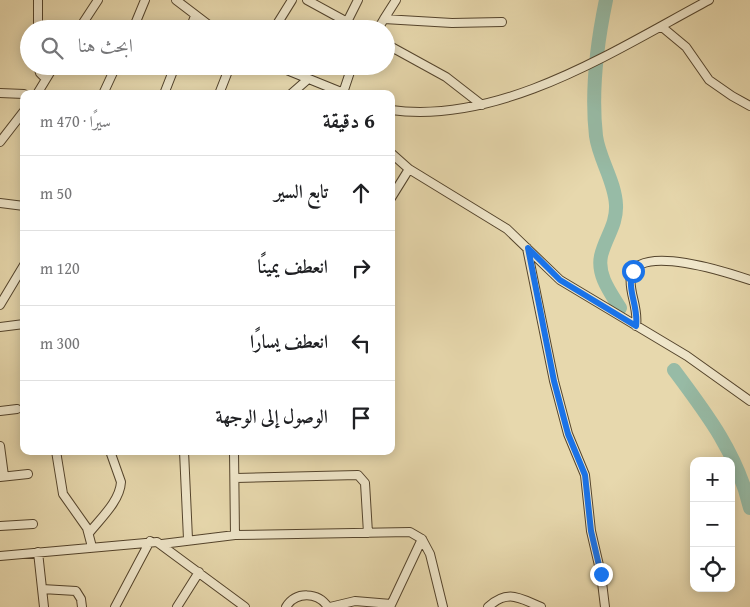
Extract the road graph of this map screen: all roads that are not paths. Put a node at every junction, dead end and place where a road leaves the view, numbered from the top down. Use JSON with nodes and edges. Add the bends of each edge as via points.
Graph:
{"nodes":[{"id":1,"x":38,"y":0,"type":"edge"},
{"id":2,"x":98,"y":0,"type":"edge"},
{"id":3,"x":145,"y":0,"type":"edge"},
{"id":4,"x":176,"y":0,"type":"edge"},
{"id":5,"x":292,"y":0,"type":"edge"},
{"id":6,"x":308,"y":0,"type":"edge"},
{"id":7,"x":358,"y":0,"type":"edge"},
{"id":8,"x":396,"y":0,"type":"edge"},
{"id":9,"x":709,"y":0,"type":"edge"},
{"id":10,"x":195,"y":16,"type":"junction"},
{"id":11,"x":384,"y":19,"type":"joint"},
{"id":12,"x":38,"y":20,"type":"edge"},
{"id":13,"x":85,"y":20,"type":"edge"},
{"id":14,"x":136,"y":20,"type":"edge"},
{"id":15,"x":193,"y":20,"type":"edge"},
{"id":16,"x":201,"y":20,"type":"edge"},
{"id":17,"x":280,"y":20,"type":"edge"},
{"id":18,"x":343,"y":20,"type":"edge"},
{"id":19,"x":348,"y":20,"type":"edge"},
{"id":20,"x":502,"y":22,"type":"dead end"},
{"id":21,"x":662,"y":27,"type":"junction"},
{"id":22,"x":395,"y":49,"type":"edge"},
{"id":23,"x":42,"y":75,"type":"edge"},
{"id":24,"x":48,"y":75,"type":"edge"},
{"id":25,"x":112,"y":75,"type":"edge"},
{"id":26,"x":171,"y":75,"type":"edge"},
{"id":27,"x":226,"y":75,"type":"edge"},
{"id":28,"x":296,"y":75,"type":"edge"},
{"id":29,"x":349,"y":75,"type":"edge"},
{"id":30,"x":46,"y":79,"type":"junction"},
{"id":31,"x":307,"y":80,"type":"junction"},
{"id":32,"x":39,"y":90,"type":"edge"},
{"id":33,"x":105,"y":90,"type":"edge"},
{"id":34,"x":166,"y":90,"type":"edge"},
{"id":35,"x":221,"y":90,"type":"edge"},
{"id":36,"x":296,"y":90,"type":"edge"},
{"id":37,"x":335,"y":90,"type":"edge"},
{"id":38,"x":345,"y":90,"type":"edge"},
{"id":39,"x":0,"y":92,"type":"edge"},
{"id":40,"x":20,"y":94,"type":"edge"},
{"id":41,"x":482,"y":105,"type":"junction"},
{"id":42,"x":750,"y":106,"type":"edge"},
{"id":43,"x":395,"y":111,"type":"edge"},
{"id":44,"x":20,"y":116,"type":"edge"},
{"id":45,"x":0,"y":142,"type":"edge"},
{"id":46,"x":395,"y":157,"type":"edge"},
{"id":47,"x":409,"y":169,"type":"junction"},
{"id":48,"x":395,"y":192,"type":"edge"},
{"id":49,"x":0,"y":203,"type":"edge"},
{"id":50,"x":20,"y":206,"type":"edge"},
{"id":51,"x":528,"y":248,"type":"junction"},
{"id":52,"x":20,"y":272,"type":"edge"},
{"id":53,"x":750,"y":280,"type":"edge"},
{"id":54,"x":0,"y":305,"type":"edge"},
{"id":55,"x":20,"y":325,"type":"edge"},
{"id":56,"x":636,"y":326,"type":"junction"},
{"id":57,"x":0,"y":328,"type":"edge"},
{"id":58,"x":750,"y":401,"type":"edge"},
{"id":59,"x":17,"y":410,"type":"dead end"},
{"id":60,"x":0,"y":411,"type":"edge"},
{"id":61,"x":0,"y":446,"type":"edge"},
{"id":62,"x":57,"y":455,"type":"edge"},
{"id":63,"x":111,"y":455,"type":"edge"},
{"id":64,"x":184,"y":455,"type":"edge"},
{"id":65,"x":234,"y":455,"type":"edge"},
{"id":66,"x":28,"y":474,"type":"dead end"},
{"id":67,"x":2,"y":476,"type":"edge"},
{"id":68,"x":236,"y":478,"type":"junction"},
{"id":69,"x":33,"y":524,"type":"dead end"},
{"id":70,"x":0,"y":526,"type":"edge"},
{"id":71,"x":89,"y":533,"type":"junction"},
{"id":72,"x":368,"y":533,"type":"junction"},
{"id":73,"x":235,"y":534,"type":"junction"},
{"id":74,"x":188,"y":539,"type":"junction"},
{"id":75,"x":422,"y":539,"type":"junction"},
{"id":76,"x":150,"y":541,"type":"junction"},
{"id":77,"x":162,"y":544,"type":"junction"},
{"id":78,"x":92,"y":547,"type":"junction"},
{"id":79,"x":38,"y":552,"type":"junction"},
{"id":80,"x":0,"y":556,"type":"edge"},
{"id":81,"x":199,"y":572,"type":"junction"},
{"id":82,"x":42,"y":589,"type":"junction"},
{"id":83,"x":391,"y":606,"type":"edge"},
{"id":84,"x":44,"y":607,"type":"edge"},
{"id":85,"x":82,"y":607,"type":"edge"},
{"id":86,"x":115,"y":607,"type":"edge"},
{"id":87,"x":178,"y":607,"type":"edge"},
{"id":88,"x":245,"y":607,"type":"edge"},
{"id":89,"x":286,"y":607,"type":"edge"},
{"id":90,"x":329,"y":607,"type":"edge"},
{"id":91,"x":443,"y":607,"type":"edge"},
{"id":92,"x":488,"y":607,"type":"edge"},
{"id":93,"x":541,"y":607,"type":"edge"},
{"id":94,"x":605,"y":607,"type":"edge"}],
"edges":[{"from":1,"to":12,"type":"street"},
{"from":2,"to":13,"type":"street"},
{"from":3,"to":14,"type":"street"},
{"from":4,"to":10,"type":"street"},
{"from":5,"to":17,"type":"street"},
{"from":6,"to":18,"type":"street"},
{"from":7,"to":19,"type":"street"},
{"from":8,"to":11,"type":"street"},
{"from":9,"to":21,"type":"street"},
{"from":10,"to":15,"type":"street"},
{"from":10,"to":16,"type":"street"},
{"from":11,"to":20,"type":"street"},
{"from":21,"to":41,"type":"street","via":[[511,98]]},
{"from":21,"to":42,"type":"street","via":[[686,47],[709,80]]},
{"from":22,"to":41,"type":"street","via":[[446,77]]},
{"from":23,"to":30,"type":"street"},
{"from":24,"to":30,"type":"street"},
{"from":25,"to":33,"type":"street"},
{"from":26,"to":34,"type":"street"},
{"from":27,"to":35,"type":"street"},
{"from":28,"to":31,"type":"street"},
{"from":29,"to":38,"type":"street"},
{"from":30,"to":32,"type":"street"},
{"from":31,"to":36,"type":"street"},
{"from":31,"to":37,"type":"street"},
{"from":39,"to":40,"type":"street"},
{"from":41,"to":43,"type":"street"},
{"from":44,"to":45,"type":"street"},
{"from":46,"to":47,"type":"street"},
{"from":47,"to":48,"type":"street"},
{"from":47,"to":51,"type":"street","via":[[507,229]]},
{"from":49,"to":50,"type":"street"},
{"from":51,"to":56,"type":"street","via":[[560,280]]},
{"from":51,"to":94,"type":"street","via":[[554,381],[568,434],[585,475]]},
{"from":52,"to":54,"type":"street"},
{"from":53,"to":56,"type":"street","via":[[702,266],[648,261],[636,268],[631,276]]},
{"from":55,"to":57,"type":"street"},
{"from":56,"to":58,"type":"street"},
{"from":59,"to":60,"type":"street"},
{"from":61,"to":67,"type":"street"},
{"from":62,"to":71,"type":"street","via":[[64,494]]},
{"from":63,"to":71,"type":"street","via":[[121,488]]},
{"from":64,"to":74,"type":"street"},
{"from":65,"to":68,"type":"street"},
{"from":66,"to":67,"type":"street"},
{"from":68,"to":72,"type":"street","via":[[358,475],[365,483]]},
{"from":68,"to":73,"type":"street"},
{"from":69,"to":70,"type":"street"},
{"from":71,"to":78,"type":"street"},
{"from":72,"to":73,"type":"street"},
{"from":72,"to":75,"type":"street","via":[[404,532]]},
{"from":73,"to":74,"type":"street"},
{"from":74,"to":77,"type":"street"},
{"from":75,"to":83,"type":"street"},
{"from":75,"to":91,"type":"street","via":[[430,554]]},
{"from":76,"to":77,"type":"street"},
{"from":76,"to":78,"type":"street"},
{"from":76,"to":86,"type":"street"},
{"from":77,"to":81,"type":"street"},
{"from":78,"to":79,"type":"street"},
{"from":79,"to":80,"type":"street"},
{"from":79,"to":82,"type":"street"},
{"from":81,"to":87,"type":"street"},
{"from":81,"to":88,"type":"street"},
{"from":82,"to":84,"type":"street"},
{"from":82,"to":85,"type":"street","via":[[76,590]]},
{"from":83,"to":90,"type":"street","via":[[355,601]]},
{"from":89,"to":90,"type":"street","via":[[296,597],[308,595]]},
{"from":92,"to":93,"type":"street","via":[[497,599],[511,596]]}]}
